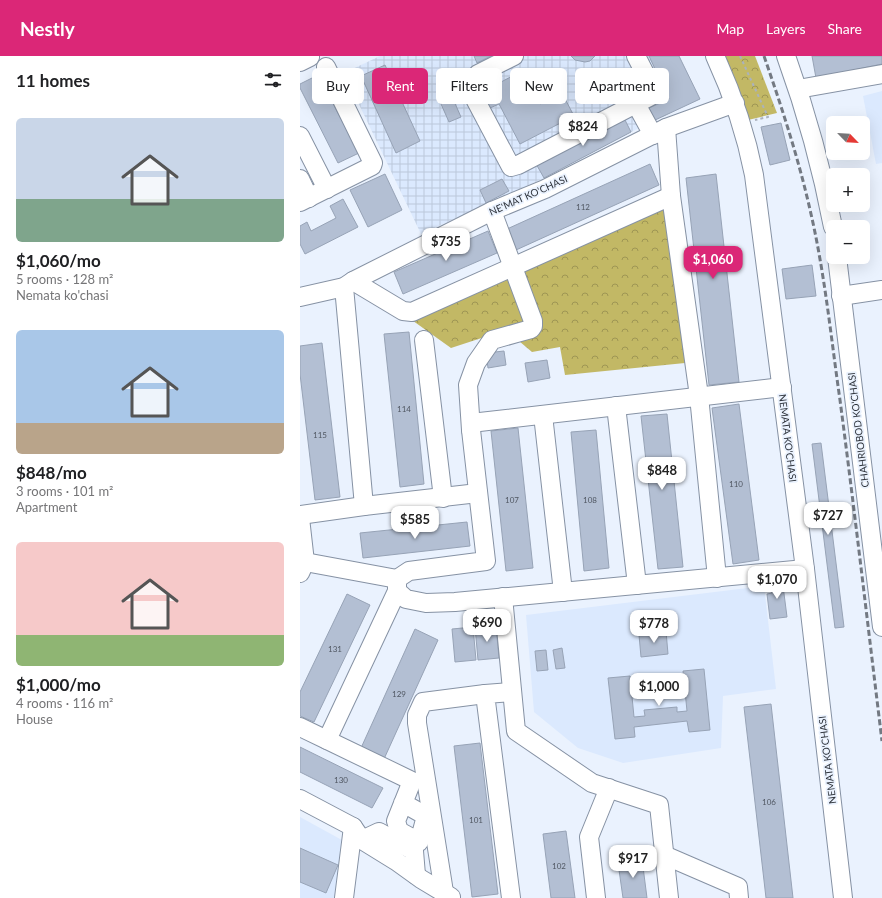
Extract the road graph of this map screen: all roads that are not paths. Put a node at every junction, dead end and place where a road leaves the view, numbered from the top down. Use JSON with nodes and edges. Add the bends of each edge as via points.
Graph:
{"nodes":[{"id":1,"x":514,"y":56,"type":"edge"},
{"id":2,"x":636,"y":56,"type":"edge"},
{"id":3,"x":715,"y":56,"type":"edge"},
{"id":4,"x":786,"y":56,"type":"edge"},
{"id":5,"x":326,"y":67,"type":"dead end"},
{"id":6,"x":642,"y":68,"type":"edge"},
{"id":7,"x":882,"y":74,"type":"edge"},
{"id":8,"x":798,"y":89,"type":"junction"},
{"id":9,"x":735,"y":103,"type":"junction"},
{"id":10,"x":636,"y":104,"type":"joint"},
{"id":11,"x":660,"y":132,"type":"junction"},
{"id":12,"x":300,"y":136,"type":"edge"},
{"id":13,"x":300,"y":179,"type":"edge"},
{"id":14,"x":327,"y":189,"type":"junction"},
{"id":15,"x":671,"y":196,"type":"junction"},
{"id":16,"x":305,"y":200,"type":"edge"},
{"id":17,"x":492,"y":211,"type":"junction"},
{"id":18,"x":832,"y":220,"type":"edge"},
{"id":19,"x":838,"y":264,"type":"edge"},
{"id":20,"x":513,"y":267,"type":"junction"},
{"id":21,"x":348,"y":284,"type":"junction"},
{"id":22,"x":882,"y":290,"type":"edge"},
{"id":23,"x":841,"y":296,"type":"junction"},
{"id":24,"x":300,"y":297,"type":"edge"},
{"id":25,"x":424,"y":340,"type":"dead end"},
{"id":26,"x":782,"y":387,"type":"junction"},
{"id":27,"x":699,"y":396,"type":"junction"},
{"id":28,"x":616,"y":406,"type":"junction"},
{"id":29,"x":543,"y":414,"type":"junction"},
{"id":30,"x":470,"y":430,"type":"junction"},
{"id":31,"x":478,"y":493,"type":"junction"},
{"id":32,"x":443,"y":498,"type":"junction"},
{"id":33,"x":364,"y":506,"type":"junction"},
{"id":34,"x":300,"y":516,"type":"edge"},
{"id":35,"x":303,"y":567,"type":"edge"},
{"id":36,"x":805,"y":569,"type":"junction"},
{"id":37,"x":717,"y":578,"type":"junction"},
{"id":38,"x":397,"y":585,"type":"junction"},
{"id":39,"x":637,"y":585,"type":"junction"},
{"id":40,"x":563,"y":592,"type":"junction"},
{"id":41,"x":503,"y":597,"type":"junction"},
{"id":42,"x":882,"y":627,"type":"edge"},
{"id":43,"x":512,"y":692,"type":"junction"},
{"id":44,"x":486,"y":694,"type":"junction"},
{"id":45,"x":300,"y":727,"type":"edge"},
{"id":46,"x":327,"y":740,"type":"junction"},
{"id":47,"x":609,"y":788,"type":"junction"},
{"id":48,"x":300,"y":799,"type":"edge"},
{"id":49,"x":403,"y":803,"type":"dead end"},
{"id":50,"x":358,"y":834,"type":"junction"},
{"id":51,"x":664,"y":854,"type":"junction"},
{"id":52,"x":449,"y":895,"type":"edge"},
{"id":53,"x":344,"y":898,"type":"edge"},
{"id":54,"x":511,"y":898,"type":"edge"},
{"id":55,"x":596,"y":898,"type":"edge"},
{"id":56,"x":669,"y":898,"type":"edge"},
{"id":57,"x":739,"y":898,"type":"edge"},
{"id":58,"x":843,"y":898,"type":"edge"}],
"edges":[{"from":1,"to":10,"type":"street","via":[[478,74],[471,81],[475,99],[511,168]]},
{"from":2,"to":6,"type":"street"},
{"from":3,"to":9,"type":"street","name":"NEMATA KO'CHASI"},
{"from":4,"to":8,"type":"street"},
{"from":5,"to":14,"type":"street","via":[[373,163],[372,166]]},
{"from":7,"to":8,"type":"street"},
{"from":8,"to":18,"type":"street","via":[[827,193]]},
{"from":9,"to":11,"type":"street","name":"NE'MAT KO'CHASI"},
{"from":9,"to":26,"type":"street","name":"NEMATA KO'CHASI","via":[[754,175]]},
{"from":10,"to":11,"type":"street"},
{"from":11,"to":15,"type":"street"},
{"from":11,"to":17,"type":"street","name":"NE'MAT KO'CHASI","via":[[545,189]]},
{"from":12,"to":14,"type":"street"},
{"from":13,"to":16,"type":"street"},
{"from":14,"to":16,"type":"street"},
{"from":15,"to":20,"type":"street"},
{"from":15,"to":27,"type":"street"},
{"from":17,"to":20,"type":"street"},
{"from":17,"to":21,"type":"street","name":"NE'MAT KO'CHASI"},
{"from":19,"to":23,"type":"street","name":"CHAHRIOBOD KO'CHASI"},
{"from":20,"to":21,"type":"street","via":[[412,312],[403,311]]},
{"from":20,"to":30,"type":"street","via":[[533,326],[531,329],[492,340],[476,363],[468,385]]},
{"from":21,"to":24,"type":"street","name":"NE'MAT KO'CHASI"},
{"from":21,"to":33,"type":"street"},
{"from":22,"to":23,"type":"street"},
{"from":23,"to":42,"type":"street","name":"CHAHRIOBOD KO'CHASI"},
{"from":25,"to":32,"type":"street"},
{"from":26,"to":27,"type":"street"},
{"from":26,"to":36,"type":"street","name":"NEMATA KO'CHASI"},
{"from":27,"to":28,"type":"street"},
{"from":27,"to":37,"type":"street"},
{"from":28,"to":29,"type":"street"},
{"from":28,"to":39,"type":"street"},
{"from":29,"to":30,"type":"street","via":[[470,423]]},
{"from":29,"to":40,"type":"street"},
{"from":30,"to":31,"type":"street"},
{"from":31,"to":32,"type":"street"},
{"from":31,"to":38,"type":"street","via":[[486,561],[409,571]]},
{"from":32,"to":33,"type":"street"},
{"from":33,"to":34,"type":"street"},
{"from":34,"to":35,"type":"street"},
{"from":35,"to":38,"type":"street"},
{"from":36,"to":37,"type":"street"},
{"from":36,"to":58,"type":"street","name":"NEMATA KO'CHASI"},
{"from":37,"to":39,"type":"street"},
{"from":38,"to":41,"type":"street","via":[[406,599],[426,603]]},
{"from":38,"to":46,"type":"street"},
{"from":39,"to":40,"type":"street"},
{"from":40,"to":41,"type":"street"},
{"from":41,"to":43,"type":"street"},
{"from":43,"to":44,"type":"street"},
{"from":43,"to":47,"type":"street","via":[[516,731],[592,783]]},
{"from":44,"to":52,"type":"street","via":[[423,702],[417,714]]},
{"from":44,"to":54,"type":"street"},
{"from":45,"to":46,"type":"street"},
{"from":46,"to":49,"type":"street","via":[[412,781]]},
{"from":47,"to":51,"type":"street","via":[[659,805]]},
{"from":47,"to":55,"type":"street","via":[[589,837]]},
{"from":48,"to":50,"type":"street"},
{"from":50,"to":52,"type":"street","via":[[416,876]]},
{"from":50,"to":53,"type":"street"},
{"from":51,"to":56,"type":"street"},
{"from":51,"to":57,"type":"street","via":[[738,887]]}]}
